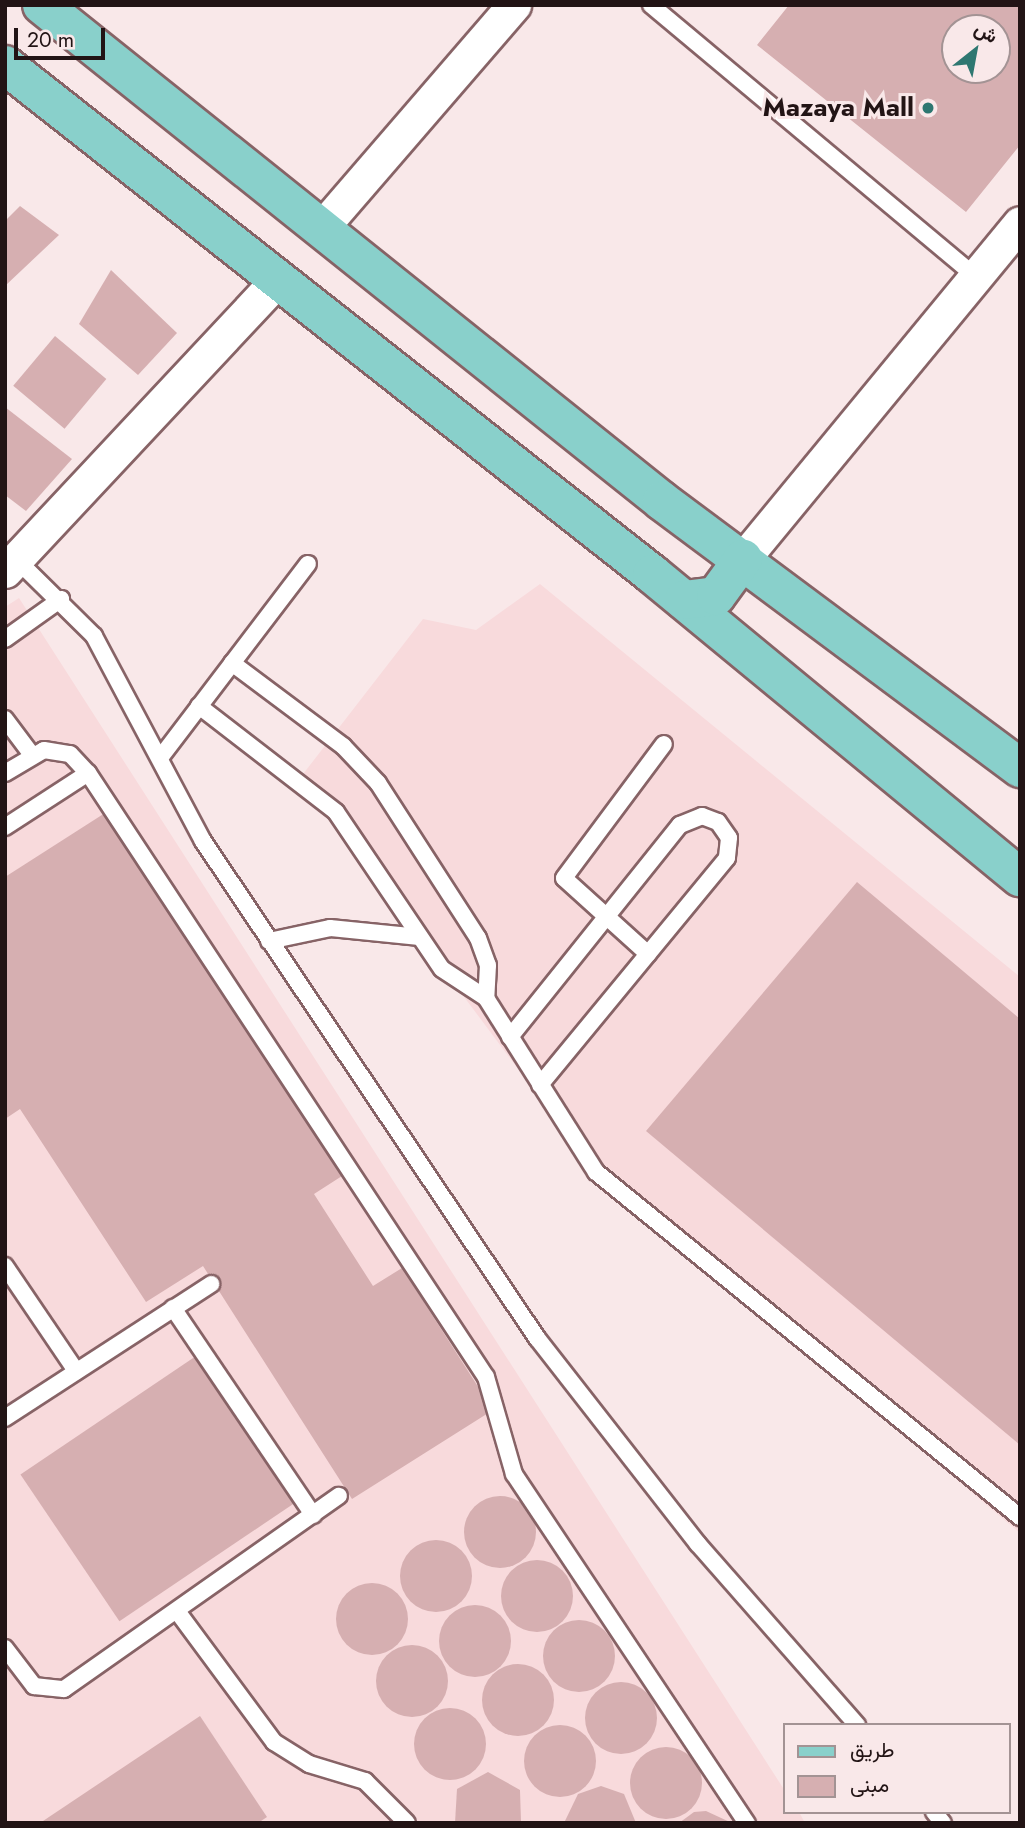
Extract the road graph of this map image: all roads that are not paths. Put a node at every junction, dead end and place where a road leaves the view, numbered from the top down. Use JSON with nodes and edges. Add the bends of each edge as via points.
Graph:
{"nodes":[{"id":1,"x":514,"y":5,"type":"edge"},
{"id":2,"x":650,"y":5,"type":"edge"},
{"id":3,"x":59,"y":10,"type":"edge"},
{"id":4,"x":5,"y":65,"type":"edge"},
{"id":5,"x":1020,"y":223,"type":"edge"},
{"id":6,"x":324,"y":225,"type":"junction"},
{"id":7,"x":976,"y":277,"type":"junction"},
{"id":8,"x":277,"y":280,"type":"junction"},
{"id":9,"x":743,"y":559,"type":"junction"},
{"id":10,"x":10,"y":561,"type":"edge"},
{"id":11,"x":308,"y":564,"type":"dead end"},
{"id":12,"x":61,"y":598,"type":"junction"},
{"id":13,"x":684,"y":600,"type":"junction"},
{"id":14,"x":5,"y":639,"type":"edge"},
{"id":15,"x":232,"y":663,"type":"junction"},
{"id":16,"x":199,"y":706,"type":"junction"},
{"id":17,"x":5,"y":719,"type":"edge"},
{"id":18,"x":664,"y":744,"type":"dead end"},
{"id":19,"x":990,"y":745,"type":"junction"},
{"id":20,"x":33,"y":755,"type":"junction"},
{"id":21,"x":160,"y":758,"type":"junction"},
{"id":22,"x":1020,"y":768,"type":"edge"},
{"id":23,"x":5,"y":772,"type":"edge"},
{"id":24,"x":88,"y":773,"type":"junction"},
{"id":25,"x":1020,"y":797,"type":"edge"},
{"id":26,"x":930,"y":803,"type":"junction"},
{"id":27,"x":5,"y":827,"type":"edge"},
{"id":28,"x":1020,"y":842,"type":"edge"},
{"id":29,"x":1020,"y":877,"type":"edge"},
{"id":30,"x":605,"y":918,"type":"junction"},
{"id":31,"x":420,"y":937,"type":"junction"},
{"id":32,"x":269,"y":941,"type":"junction"},
{"id":33,"x":648,"y":954,"type":"junction"},
{"id":34,"x":486,"y":998,"type":"junction"},
{"id":35,"x":510,"y":1037,"type":"junction"},
{"id":36,"x":540,"y":1085,"type":"junction"},
{"id":37,"x":5,"y":1266,"type":"edge"},
{"id":38,"x":211,"y":1284,"type":"dead end"},
{"id":39,"x":173,"y":1308,"type":"junction"},
{"id":40,"x":76,"y":1371,"type":"junction"},
{"id":41,"x":5,"y":1418,"type":"edge"},
{"id":42,"x":339,"y":1496,"type":"dead end"},
{"id":43,"x":313,"y":1515,"type":"junction"},
{"id":44,"x":1020,"y":1517,"type":"edge"},
{"id":45,"x":177,"y":1611,"type":"junction"},
{"id":46,"x":5,"y":1648,"type":"edge"},
{"id":47,"x":855,"y":1723,"type":"edge"},
{"id":48,"x":407,"y":1823,"type":"edge"},
{"id":49,"x":747,"y":1823,"type":"edge"}],
"edges":[{"from":1,"to":6,"type":"street"},
{"from":2,"to":7,"type":"lane"},
{"from":3,"to":6,"type":"main road"},
{"from":4,"to":8,"type":"main road"},
{"from":5,"to":7,"type":"street"},
{"from":6,"to":9,"type":"main road"},
{"from":7,"to":9,"type":"street"},
{"from":8,"to":10,"type":"street"},
{"from":8,"to":13,"type":"main road"},
{"from":9,"to":13,"type":"main road","via":[[716,596]]},
{"from":9,"to":19,"type":"main road"},
{"from":10,"to":12,"type":"lane"},
{"from":11,"to":15,"type":"lane"},
{"from":12,"to":14,"type":"lane"},
{"from":12,"to":21,"type":"lane","via":[[94,636]]},
{"from":13,"to":26,"type":"main road"},
{"from":15,"to":16,"type":"lane"},
{"from":15,"to":34,"type":"lane","via":[[333,739],[378,783],[478,938],[488,965]]},
{"from":16,"to":21,"type":"lane"},
{"from":16,"to":31,"type":"lane","via":[[336,812]]},
{"from":17,"to":20,"type":"lane"},
{"from":18,"to":30,"type":"lane","via":[[566,870],[567,886]]},
{"from":19,"to":22,"type":"main road"},
{"from":19,"to":25,"type":"main road"},
{"from":20,"to":23,"type":"lane"},
{"from":20,"to":24,"type":"lane","via":[[70,754]]},
{"from":21,"to":32,"type":"lane","via":[[202,841]]},
{"from":24,"to":27,"type":"lane"},
{"from":24,"to":49,"type":"lane","via":[[486,1377],[514,1474]]},
{"from":26,"to":28,"type":"main road","via":[[988,821]]},
{"from":26,"to":29,"type":"main road"},
{"from":30,"to":33,"type":"lane"},
{"from":30,"to":33,"type":"lane","via":[[680,825],[702,816],[718,822],[729,838],[727,858]]},
{"from":30,"to":35,"type":"lane"},
{"from":31,"to":32,"type":"lane","via":[[330,928]]},
{"from":31,"to":34,"type":"lane","via":[[455,981]]},
{"from":32,"to":47,"type":"lane","via":[[537,1338],[698,1544]]},
{"from":33,"to":36,"type":"lane"},
{"from":34,"to":35,"type":"lane"},
{"from":35,"to":36,"type":"lane"},
{"from":36,"to":44,"type":"lane","via":[[596,1171]]},
{"from":37,"to":40,"type":"lane"},
{"from":38,"to":39,"type":"lane"},
{"from":39,"to":40,"type":"lane"},
{"from":39,"to":43,"type":"lane"},
{"from":40,"to":41,"type":"lane"},
{"from":42,"to":43,"type":"lane"},
{"from":43,"to":45,"type":"lane"},
{"from":45,"to":46,"type":"lane","via":[[64,1689],[34,1686]]},
{"from":45,"to":48,"type":"lane","via":[[274,1742],[309,1764],[365,1781]]}]}
